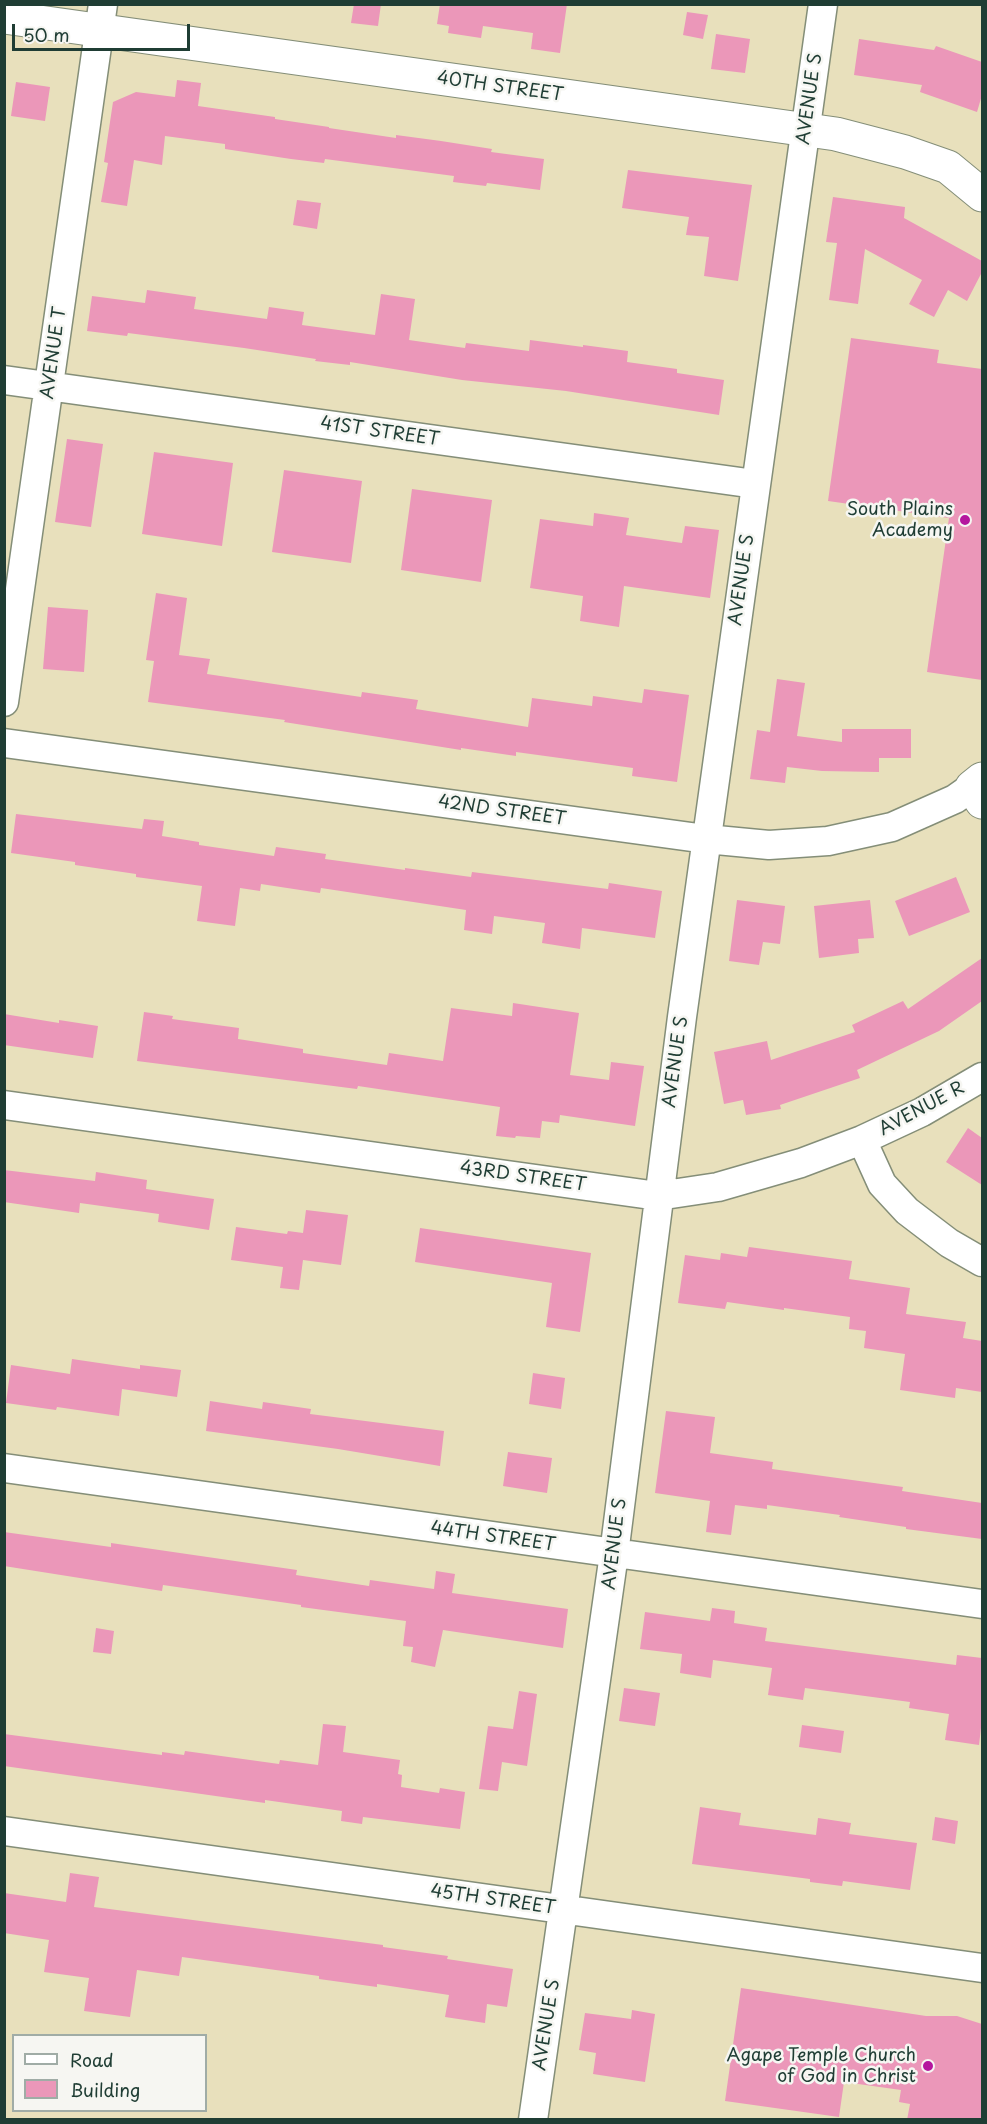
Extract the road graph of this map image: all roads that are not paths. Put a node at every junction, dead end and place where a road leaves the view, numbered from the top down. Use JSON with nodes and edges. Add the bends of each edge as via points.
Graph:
{"nodes":[{"id":1,"x":823,"y":4,"type":"edge"},
{"id":2,"x":4,"y":17,"type":"edge"},
{"id":3,"x":101,"y":18,"type":"edge"},
{"id":4,"x":806,"y":130,"type":"junction"},
{"id":5,"x":982,"y":195,"type":"edge"},
{"id":6,"x":4,"y":380,"type":"edge"},
{"id":7,"x":49,"y":386,"type":"junction"},
{"id":8,"x":755,"y":484,"type":"junction"},
{"id":9,"x":4,"y":702,"type":"edge"},
{"id":10,"x":4,"y":743,"type":"edge"},
{"id":11,"x":979,"y":789,"type":"edge"},
{"id":12,"x":706,"y":839,"type":"junction"},
{"id":13,"x":982,"y":1077,"type":"edge"},
{"id":14,"x":4,"y":1105,"type":"edge"},
{"id":15,"x":862,"y":1140,"type":"junction"},
{"id":16,"x":658,"y":1196,"type":"junction"},
{"id":17,"x":982,"y":1262,"type":"edge"},
{"id":18,"x":4,"y":1468,"type":"edge"},
{"id":19,"x":614,"y":1554,"type":"junction"},
{"id":20,"x":982,"y":1604,"type":"edge"},
{"id":21,"x":4,"y":1831,"type":"edge"},
{"id":22,"x":565,"y":1910,"type":"junction"},
{"id":23,"x":982,"y":1968,"type":"edge"},
{"id":24,"x":533,"y":2120,"type":"edge"}],
"edges":[{"from":1,"to":4,"type":"street","name":"AVENUE S"},
{"from":2,"to":3,"type":"street","name":"40TH STREET"},
{"from":3,"to":4,"type":"street","name":"40TH STREET"},
{"from":3,"to":7,"type":"street","name":"AVENUE T"},
{"from":4,"to":5,"type":"street","name":"40TH STREET","via":[[836,134],[948,167]]},
{"from":4,"to":8,"type":"street","name":"AVENUE S"},
{"from":6,"to":7,"type":"street","name":"41ST STREET"},
{"from":7,"to":8,"type":"street","name":"41ST STREET"},
{"from":7,"to":9,"type":"street","name":"AVENUE T"},
{"from":8,"to":12,"type":"street","name":"AVENUE S"},
{"from":10,"to":12,"type":"street","name":"42ND STREET"},
{"from":11,"to":12,"type":"street","name":"42ND STREET","via":[[892,826],[828,841],[769,845]]},
{"from":12,"to":16,"type":"street","name":"AVENUE S"},
{"from":13,"to":15,"type":"street","name":"AVENUE R","via":[[922,1112]]},
{"from":14,"to":16,"type":"street","name":"43RD STREET"},
{"from":15,"to":16,"type":"street","name":"43RD STREET","via":[[801,1163],[718,1186]]},
{"from":15,"to":17,"type":"street","via":[[882,1184],[907,1211]]},
{"from":16,"to":19,"type":"street","name":"AVENUE S"},
{"from":18,"to":19,"type":"street","name":"44TH STREET"},
{"from":19,"to":20,"type":"street","name":"44TH STREET"},
{"from":19,"to":22,"type":"street","name":"AVENUE S"},
{"from":21,"to":22,"type":"street","name":"45TH STREET"},
{"from":22,"to":23,"type":"street","name":"45TH STREET"},
{"from":22,"to":24,"type":"street","name":"AVENUE S"}]}
